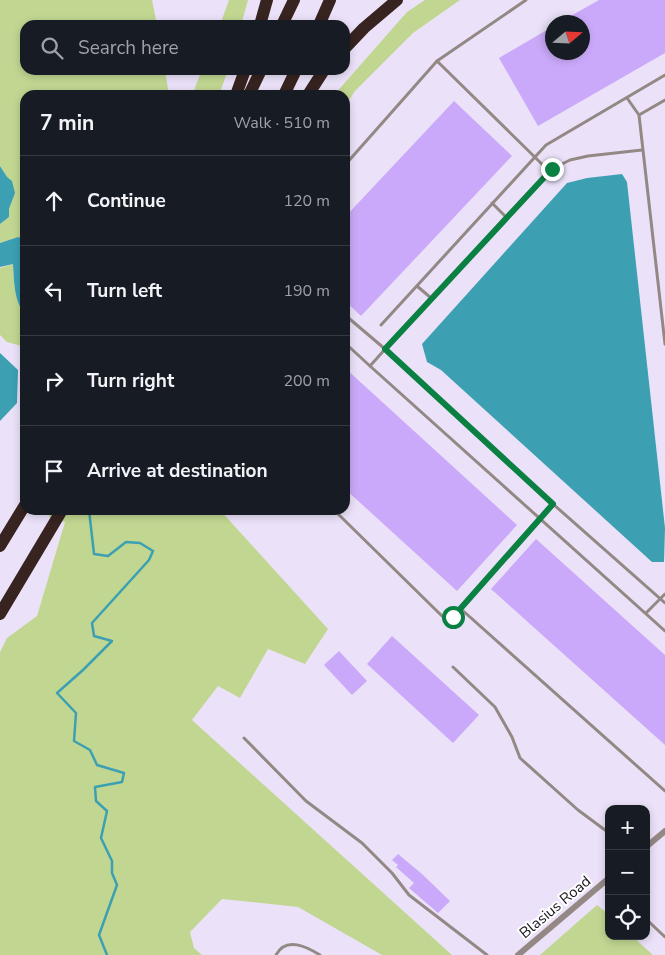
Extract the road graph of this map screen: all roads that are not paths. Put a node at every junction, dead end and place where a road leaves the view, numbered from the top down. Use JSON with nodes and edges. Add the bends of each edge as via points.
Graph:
{"nodes":[{"id":1,"x":267,"y":0,"type":"edge"},
{"id":2,"x":294,"y":0,"type":"edge"},
{"id":3,"x":330,"y":0,"type":"edge"},
{"id":4,"x":398,"y":0,"type":"edge"},
{"id":5,"x":526,"y":0,"type":"edge"},
{"id":6,"x":261,"y":20,"type":"edge"},
{"id":7,"x":284,"y":20,"type":"edge"},
{"id":8,"x":321,"y":20,"type":"edge"},
{"id":9,"x":350,"y":43,"type":"edge"},
{"id":10,"x":437,"y":61,"type":"junction"},
{"id":11,"x":243,"y":75,"type":"edge"},
{"id":12,"x":259,"y":75,"type":"edge"},
{"id":13,"x":294,"y":75,"type":"edge"},
{"id":14,"x":321,"y":75,"type":"edge"},
{"id":15,"x":665,"y":75,"type":"edge"},
{"id":16,"x":238,"y":90,"type":"edge"},
{"id":17,"x":251,"y":90,"type":"edge"},
{"id":18,"x":286,"y":90,"type":"edge"},
{"id":19,"x":311,"y":90,"type":"edge"},
{"id":20,"x":627,"y":98,"type":"junction"},
{"id":21,"x":665,"y":100,"type":"edge"},
{"id":22,"x":639,"y":115,"type":"junction"},
{"id":23,"x":642,"y":150,"type":"junction"},
{"id":24,"x":534,"y":157,"type":"junction"},
{"id":25,"x":350,"y":159,"type":"edge"},
{"id":26,"x":550,"y":172,"type":"junction"},
{"id":27,"x":492,"y":204,"type":"junction"},
{"id":28,"x":507,"y":218,"type":"junction"},
{"id":29,"x":417,"y":286,"type":"junction"},
{"id":30,"x":431,"y":298,"type":"junction"},
{"id":31,"x":350,"y":319,"type":"edge"},
{"id":32,"x":381,"y":325,"type":"dead end"},
{"id":33,"x":665,"y":344,"type":"edge"},
{"id":34,"x":350,"y":348,"type":"edge"},
{"id":35,"x":385,"y":349,"type":"junction"},
{"id":36,"x":370,"y":366,"type":"junction"},
{"id":37,"x":553,"y":504,"type":"junction"},
{"id":38,"x":20,"y":513,"type":"edge"},
{"id":39,"x":59,"y":515,"type":"edge"},
{"id":40,"x":339,"y":515,"type":"edge"},
{"id":41,"x":540,"y":519,"type":"junction"},
{"id":42,"x":0,"y":546,"type":"edge"},
{"id":43,"x":665,"y":594,"type":"edge"},
{"id":44,"x":660,"y":598,"type":"junction"},
{"id":45,"x":665,"y":602,"type":"edge"},
{"id":46,"x":461,"y":608,"type":"junction"},
{"id":47,"x":646,"y":613,"type":"junction"},
{"id":48,"x":0,"y":614,"type":"edge"},
{"id":49,"x":665,"y":631,"type":"edge"},
{"id":50,"x":453,"y":667,"type":"dead end"},
{"id":51,"x":244,"y":738,"type":"dead end"},
{"id":52,"x":665,"y":791,"type":"edge"},
{"id":53,"x":605,"y":830,"type":"edge"},
{"id":54,"x":665,"y":831,"type":"edge"},
{"id":55,"x":650,"y":844,"type":"edge"},
{"id":56,"x":605,"y":882,"type":"edge"},
{"id":57,"x":650,"y":923,"type":"edge"},
{"id":58,"x":665,"y":937,"type":"edge"},
{"id":59,"x":276,"y":955,"type":"edge"},
{"id":60,"x":320,"y":955,"type":"edge"},
{"id":61,"x":487,"y":955,"type":"edge"},
{"id":62,"x":518,"y":955,"type":"edge"}],
"edges":[{"from":1,"to":6,"type":"highway"},
{"from":2,"to":7,"type":"highway"},
{"from":3,"to":8,"type":"highway"},
{"from":4,"to":9,"type":"highway"},
{"from":5,"to":10,"type":"lane"},
{"from":10,"to":24,"type":"lane"},
{"from":10,"to":25,"type":"lane"},
{"from":11,"to":16,"type":"highway"},
{"from":12,"to":17,"type":"highway"},
{"from":13,"to":18,"type":"highway"},
{"from":14,"to":19,"type":"highway"},
{"from":15,"to":20,"type":"lane"},
{"from":20,"to":22,"type":"lane"},
{"from":20,"to":24,"type":"lane","via":[[546,145]]},
{"from":21,"to":22,"type":"lane"},
{"from":22,"to":23,"type":"lane"},
{"from":23,"to":26,"type":"lane","via":[[570,160]]},
{"from":23,"to":33,"type":"lane"},
{"from":24,"to":26,"type":"lane"},
{"from":24,"to":27,"type":"lane"},
{"from":26,"to":28,"type":"lane"},
{"from":27,"to":28,"type":"lane"},
{"from":27,"to":29,"type":"lane"},
{"from":28,"to":30,"type":"lane"},
{"from":29,"to":30,"type":"lane"},
{"from":29,"to":32,"type":"lane"},
{"from":30,"to":35,"type":"lane"},
{"from":31,"to":35,"type":"lane"},
{"from":34,"to":36,"type":"lane"},
{"from":35,"to":36,"type":"lane"},
{"from":35,"to":37,"type":"lane"},
{"from":36,"to":41,"type":"lane"},
{"from":37,"to":41,"type":"lane"},
{"from":37,"to":44,"type":"lane"},
{"from":38,"to":42,"type":"highway"},
{"from":39,"to":48,"type":"highway"},
{"from":40,"to":46,"type":"lane","via":[[442,616],[453,617]]},
{"from":41,"to":46,"type":"lane"},
{"from":41,"to":47,"type":"lane"},
{"from":43,"to":44,"type":"lane"},
{"from":44,"to":45,"type":"lane"},
{"from":44,"to":47,"type":"lane"},
{"from":46,"to":52,"type":"lane"},
{"from":47,"to":49,"type":"lane"},
{"from":50,"to":53,"type":"lane","via":[[495,707],[520,758]]},
{"from":51,"to":61,"type":"lane","via":[[306,801],[362,843],[392,873],[408,895]]},
{"from":54,"to":55,"type":"street"},
{"from":56,"to":62,"type":"street","name":"Blasius Road"},
{"from":57,"to":58,"type":"lane"},
{"from":59,"to":60,"type":"lane","via":[[279,950],[296,944]]}]}
